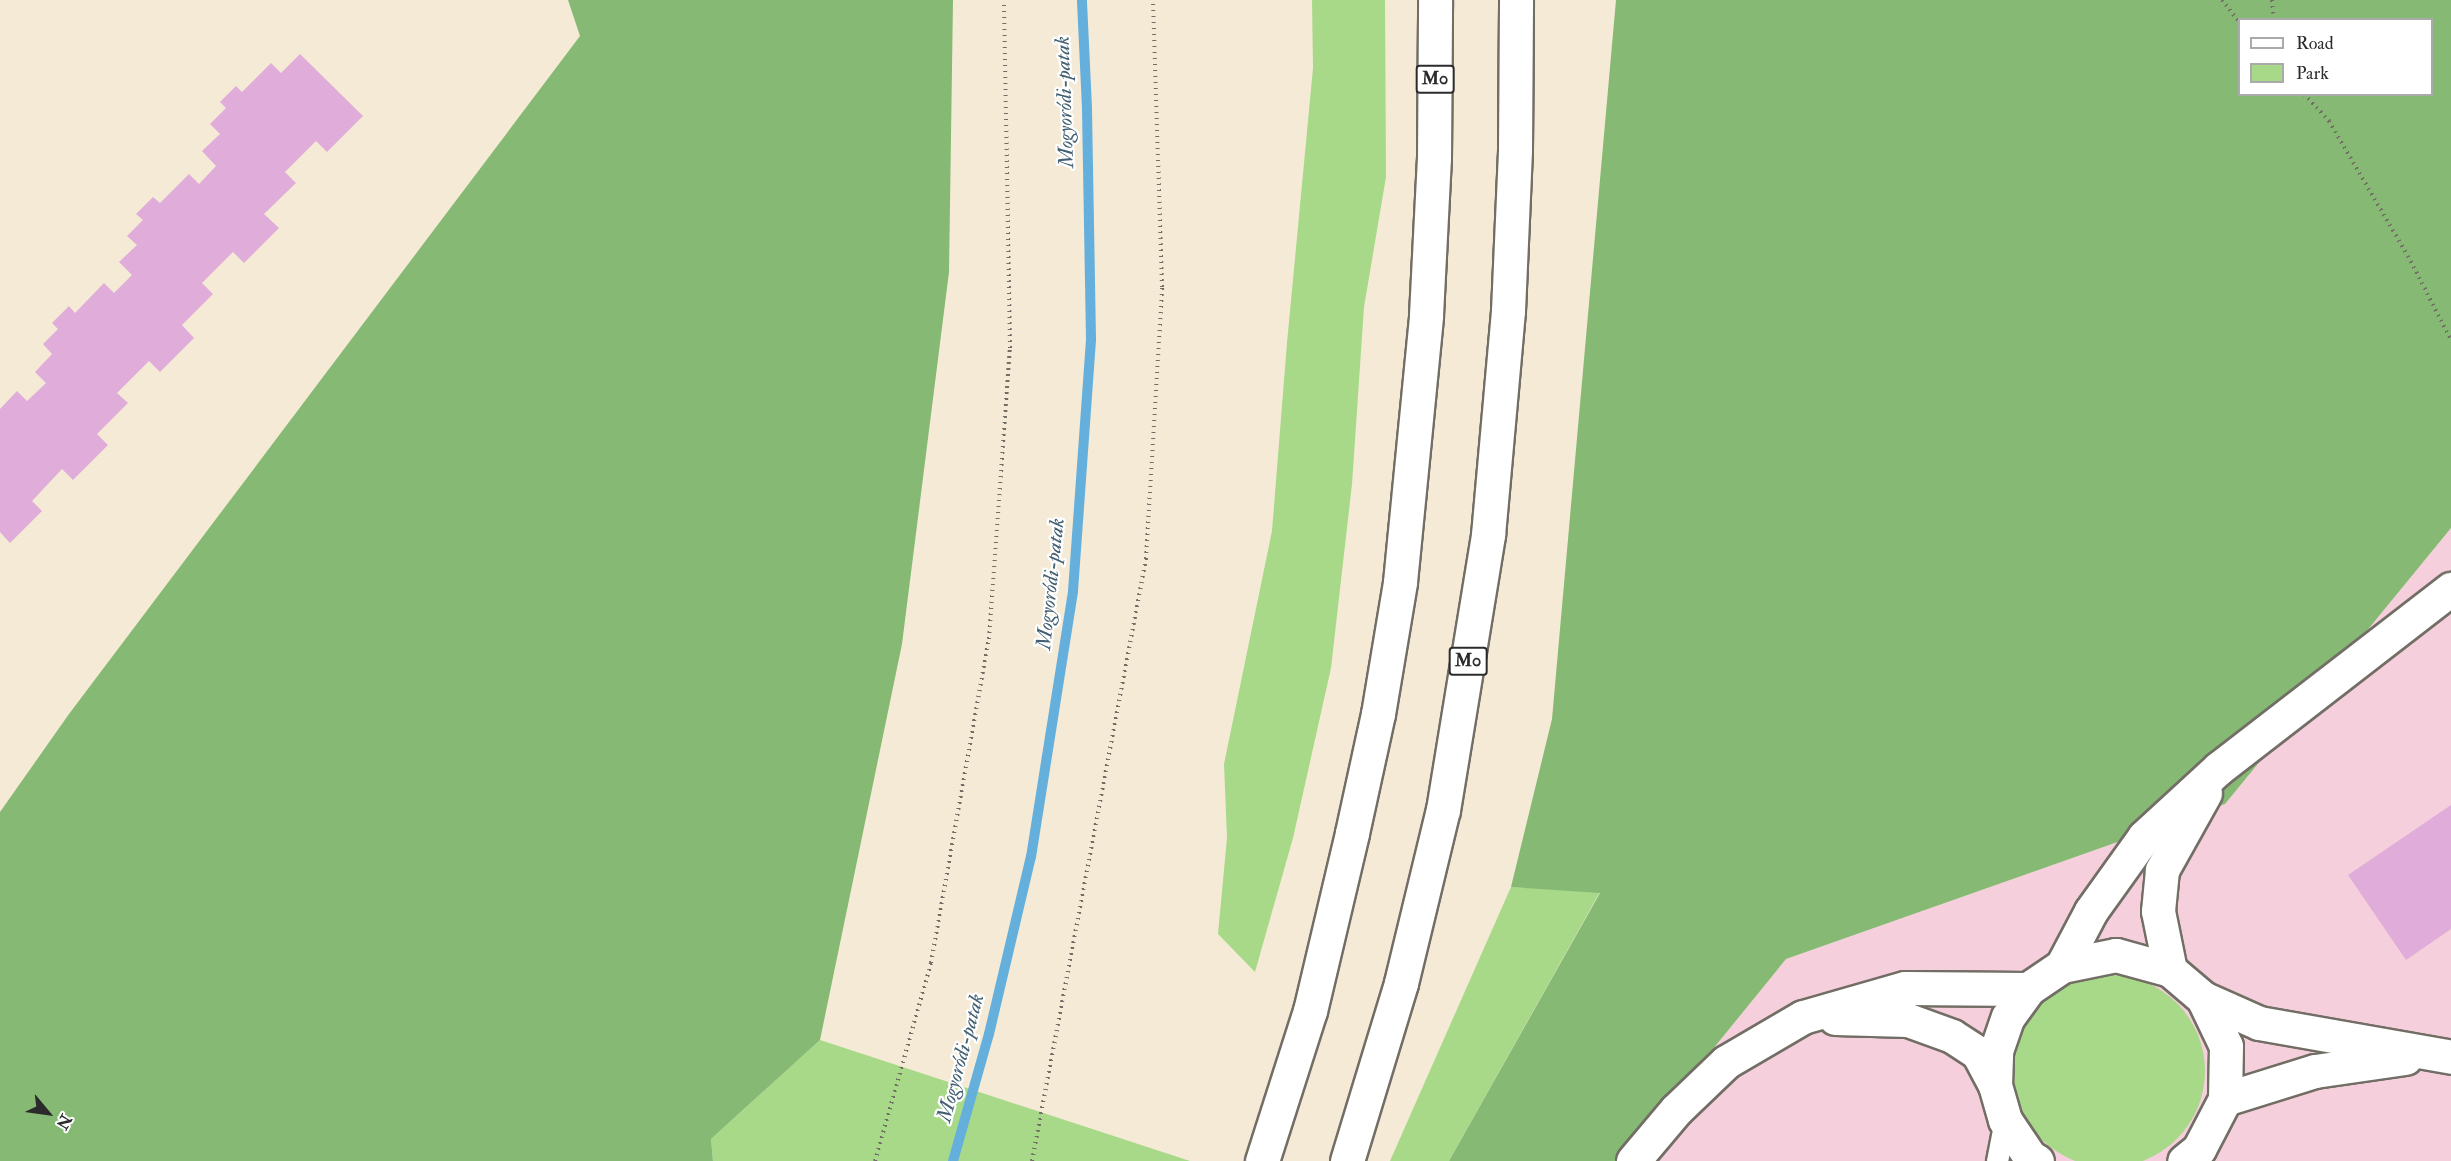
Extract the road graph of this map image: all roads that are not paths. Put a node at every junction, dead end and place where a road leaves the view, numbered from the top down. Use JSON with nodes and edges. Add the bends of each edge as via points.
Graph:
{"nodes":[{"id":1,"x":1435,"y":0,"type":"edge"},
{"id":2,"x":1516,"y":0,"type":"edge"},
{"id":3,"x":2451,"y":589,"type":"edge"},
{"id":4,"x":2219,"y":768,"type":"junction"},
{"id":5,"x":2062,"y":966,"type":"junction"},
{"id":6,"x":2170,"y":970,"type":"junction"},
{"id":7,"x":2028,"y":989,"type":"junction"},
{"id":8,"x":2203,"y":998,"type":"junction"},
{"id":9,"x":1803,"y":1017,"type":"junction"},
{"id":10,"x":2441,"y":1055,"type":"edge"},
{"id":11,"x":1995,"y":1085,"type":"junction"},
{"id":12,"x":2225,"y":1099,"type":"junction"},
{"id":13,"x":2005,"y":1120,"type":"junction"},
{"id":14,"x":2195,"y":1157,"type":"edge"},
{"id":15,"x":1262,"y":1161,"type":"edge"},
{"id":16,"x":1347,"y":1161,"type":"edge"},
{"id":17,"x":1633,"y":1161,"type":"edge"},
{"id":18,"x":1997,"y":1161,"type":"edge"},
{"id":19,"x":2037,"y":1161,"type":"edge"}],
"edges":[{"from":1,"to":15,"type":"main road","number":"M0","via":[[1434,158],[1426,315],[1400,582],[1378,714],[1310,1011]]},
{"from":2,"to":16,"type":"main road","number":"M0","via":[[1508,311],[1488,535],[1443,810],[1401,983]]},
{"from":3,"to":4,"type":"main road"},
{"from":4,"to":5,"type":"main road","via":[[2144,837],[2091,911]]},
{"from":4,"to":6,"type":"main road","via":[[2162,870],[2158,911]]},
{"from":5,"to":6,"type":"main road","via":[[2116,955]]},
{"from":5,"to":7,"type":"main road"},
{"from":6,"to":8,"type":"main road"},
{"from":7,"to":9,"type":"main road","via":[[1905,988]]},
{"from":7,"to":11,"type":"main road","via":[[2008,1017],[1996,1051]]},
{"from":8,"to":10,"type":"main road","via":[[2259,1023]]},
{"from":8,"to":12,"type":"main road","via":[[2226,1046]]},
{"from":9,"to":11,"type":"main road","via":[[1908,1020],[1952,1036],[1978,1053]]},
{"from":9,"to":17,"type":"main road","via":[[1726,1062],[1676,1110]]},
{"from":10,"to":12,"type":"main road","via":[[2315,1071]]},
{"from":11,"to":13,"type":"main road"},
{"from":12,"to":14,"type":"main road"},
{"from":13,"to":18,"type":"lane"},
{"from":13,"to":19,"type":"main road","via":[[2030,1157]]}]}
